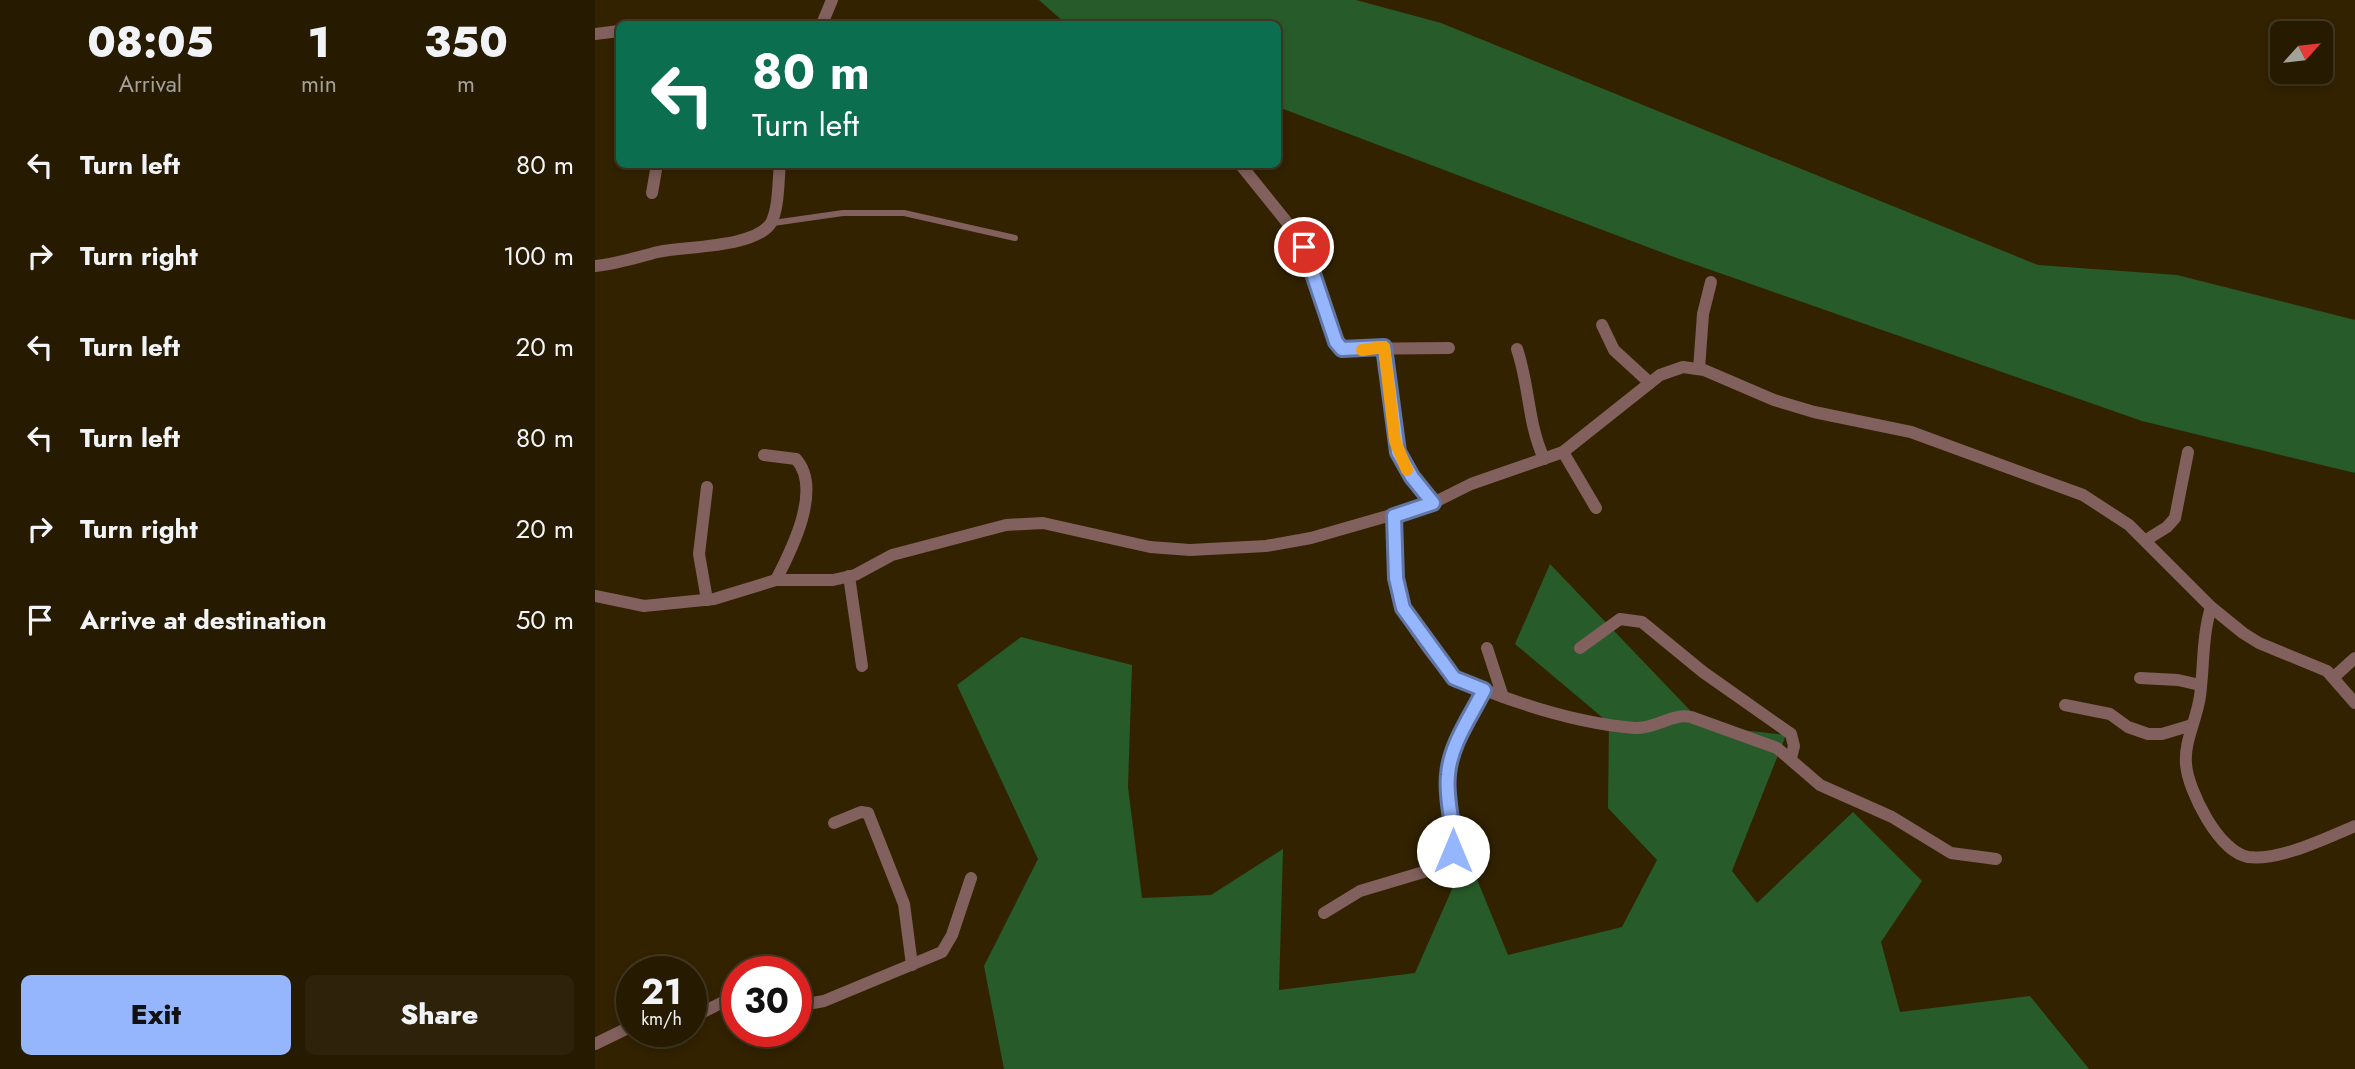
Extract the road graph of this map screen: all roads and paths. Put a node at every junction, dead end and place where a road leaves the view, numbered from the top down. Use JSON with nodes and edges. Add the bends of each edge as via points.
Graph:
{"nodes":[{"id":1,"x":832,"y":0,"type":"edge"},
{"id":2,"x":824,"y":21,"type":"edge"},
{"id":3,"x":616,"y":32,"type":"edge"},
{"id":4,"x":595,"y":34,"type":"edge"},
{"id":5,"x":656,"y":168,"type":"edge"},
{"id":6,"x":779,"y":168,"type":"edge"},
{"id":7,"x":1243,"y":168,"type":"edge"},
{"id":8,"x":652,"y":193,"type":"dead end"},
{"id":9,"x":771,"y":223,"type":"junction"},
{"id":10,"x":1015,"y":238,"type":"dead end"},
{"id":11,"x":595,"y":266,"type":"edge"},
{"id":12,"x":1711,"y":282,"type":"dead end"},
{"id":13,"x":1602,"y":325,"type":"dead end"},
{"id":14,"x":1384,"y":347,"type":"junction"},
{"id":15,"x":1449,"y":348,"type":"dead end"},
{"id":16,"x":1517,"y":349,"type":"dead end"},
{"id":17,"x":1699,"y":369,"type":"junction"},
{"id":18,"x":1650,"y":383,"type":"junction"},
{"id":19,"x":1563,"y":452,"type":"junction"},
{"id":20,"x":2188,"y":452,"type":"dead end"},
{"id":21,"x":764,"y":455,"type":"dead end"},
{"id":22,"x":1544,"y":459,"type":"junction"},
{"id":23,"x":707,"y":487,"type":"dead end"},
{"id":24,"x":1433,"y":503,"type":"junction"},
{"id":25,"x":1596,"y":508,"type":"dead end"},
{"id":26,"x":1394,"y":516,"type":"junction"},
{"id":27,"x":2146,"y":540,"type":"junction"},
{"id":28,"x":849,"y":576,"type":"junction"},
{"id":29,"x":776,"y":580,"type":"junction"},
{"id":30,"x":595,"y":596,"type":"edge"},
{"id":31,"x":707,"y":600,"type":"junction"},
{"id":32,"x":2211,"y":607,"type":"junction"},
{"id":33,"x":1487,"y":648,"type":"dead end"},
{"id":34,"x":1580,"y":648,"type":"dead end"},
{"id":35,"x":2355,"y":658,"type":"edge"},
{"id":36,"x":862,"y":666,"type":"dead end"},
{"id":37,"x":2334,"y":677,"type":"junction"},
{"id":38,"x":2140,"y":678,"type":"dead end"},
{"id":39,"x":2200,"y":685,"type":"junction"},
{"id":40,"x":1484,"y":690,"type":"junction"},
{"id":41,"x":1503,"y":697,"type":"junction"},
{"id":42,"x":2355,"y":704,"type":"edge"},
{"id":43,"x":2065,"y":705,"type":"dead end"},
{"id":44,"x":2192,"y":724,"type":"junction"},
{"id":45,"x":1791,"y":758,"type":"junction"},
{"id":46,"x":834,"y":823,"type":"dead end"},
{"id":47,"x":2355,"y":826,"type":"edge"},
{"id":48,"x":1996,"y":859,"type":"dead end"},
{"id":49,"x":971,"y":878,"type":"dead end"},
{"id":50,"x":1324,"y":912,"type":"dead end"},
{"id":51,"x":912,"y":965,"type":"junction"},
{"id":52,"x":812,"y":1003,"type":"edge"},
{"id":53,"x":616,"y":1034,"type":"edge"},
{"id":54,"x":595,"y":1044,"type":"edge"}],
"edges":[{"from":1,"to":2,"type":"street"},
{"from":3,"to":4,"type":"street"},
{"from":5,"to":8,"type":"street"},
{"from":6,"to":9,"type":"street"},
{"from":7,"to":14,"type":"street","via":[[1298,236],[1336,342],[1342,349]]},
{"from":9,"to":10,"type":"lane","via":[[843,213],[904,213]]},
{"from":9,"to":11,"type":"street","via":[[761,232],[728,242]]},
{"from":12,"to":17,"type":"street","via":[[1703,314]]},
{"from":13,"to":18,"type":"street","via":[[1614,350]]},
{"from":14,"to":15,"type":"street"},
{"from":14,"to":24,"type":"street","via":[[1398,452]]},
{"from":16,"to":22,"type":"street","via":[[1532,433]]},
{"from":17,"to":18,"type":"street","via":[[1670,370]]},
{"from":17,"to":27,"type":"street","via":[[1801,408],[1911,432],[2083,495]]},
{"from":18,"to":19,"type":"street"},
{"from":19,"to":22,"type":"street"},
{"from":19,"to":25,"type":"street"},
{"from":20,"to":27,"type":"street","via":[[2175,518]]},
{"from":21,"to":29,"type":"street","via":[[796,458],[803,470],[801,531]]},
{"from":22,"to":24,"type":"street","via":[[1471,484]]},
{"from":23,"to":31,"type":"street","via":[[699,554]]},
{"from":24,"to":26,"type":"street"},
{"from":26,"to":28,"type":"street","via":[[1299,540],[1190,551],[1150,547],[1043,523],[1006,525],[892,555]]},
{"from":26,"to":40,"type":"street","via":[[1396,578],[1403,608],[1454,678]]},
{"from":27,"to":32,"type":"street"},
{"from":28,"to":29,"type":"street"},
{"from":28,"to":36,"type":"street"},
{"from":29,"to":31,"type":"street"},
{"from":30,"to":31,"type":"street","via":[[644,606]]},
{"from":32,"to":37,"type":"street","via":[[2259,643]]},
{"from":32,"to":39,"type":"street","via":[[2203,634]]},
{"from":33,"to":41,"type":"street"},
{"from":34,"to":45,"type":"street","via":[[1621,619],[1642,622],[1791,734]]},
{"from":35,"to":37,"type":"street"},
{"from":37,"to":42,"type":"street"},
{"from":38,"to":39,"type":"street"},
{"from":39,"to":44,"type":"street"},
{"from":40,"to":41,"type":"street"},
{"from":40,"to":50,"type":"street","via":[[1448,772],[1453,851],[1427,871],[1360,891]]},
{"from":41,"to":45,"type":"street","via":[[1564,717],[1639,728],[1684,715],[1777,748]]},
{"from":43,"to":44,"type":"street","via":[[2110,713],[2128,727],[2148,734]]},
{"from":44,"to":47,"type":"street","via":[[2187,776],[2208,820],[2234,852],[2249,857],[2288,851]]},
{"from":45,"to":48,"type":"street","via":[[1820,785],[1909,826],[1951,853]]},
{"from":46,"to":51,"type":"street","via":[[868,813],[904,904]]},
{"from":49,"to":51,"type":"street","via":[[948,946]]},
{"from":51,"to":52,"type":"street"},
{"from":53,"to":54,"type":"street"}]}
